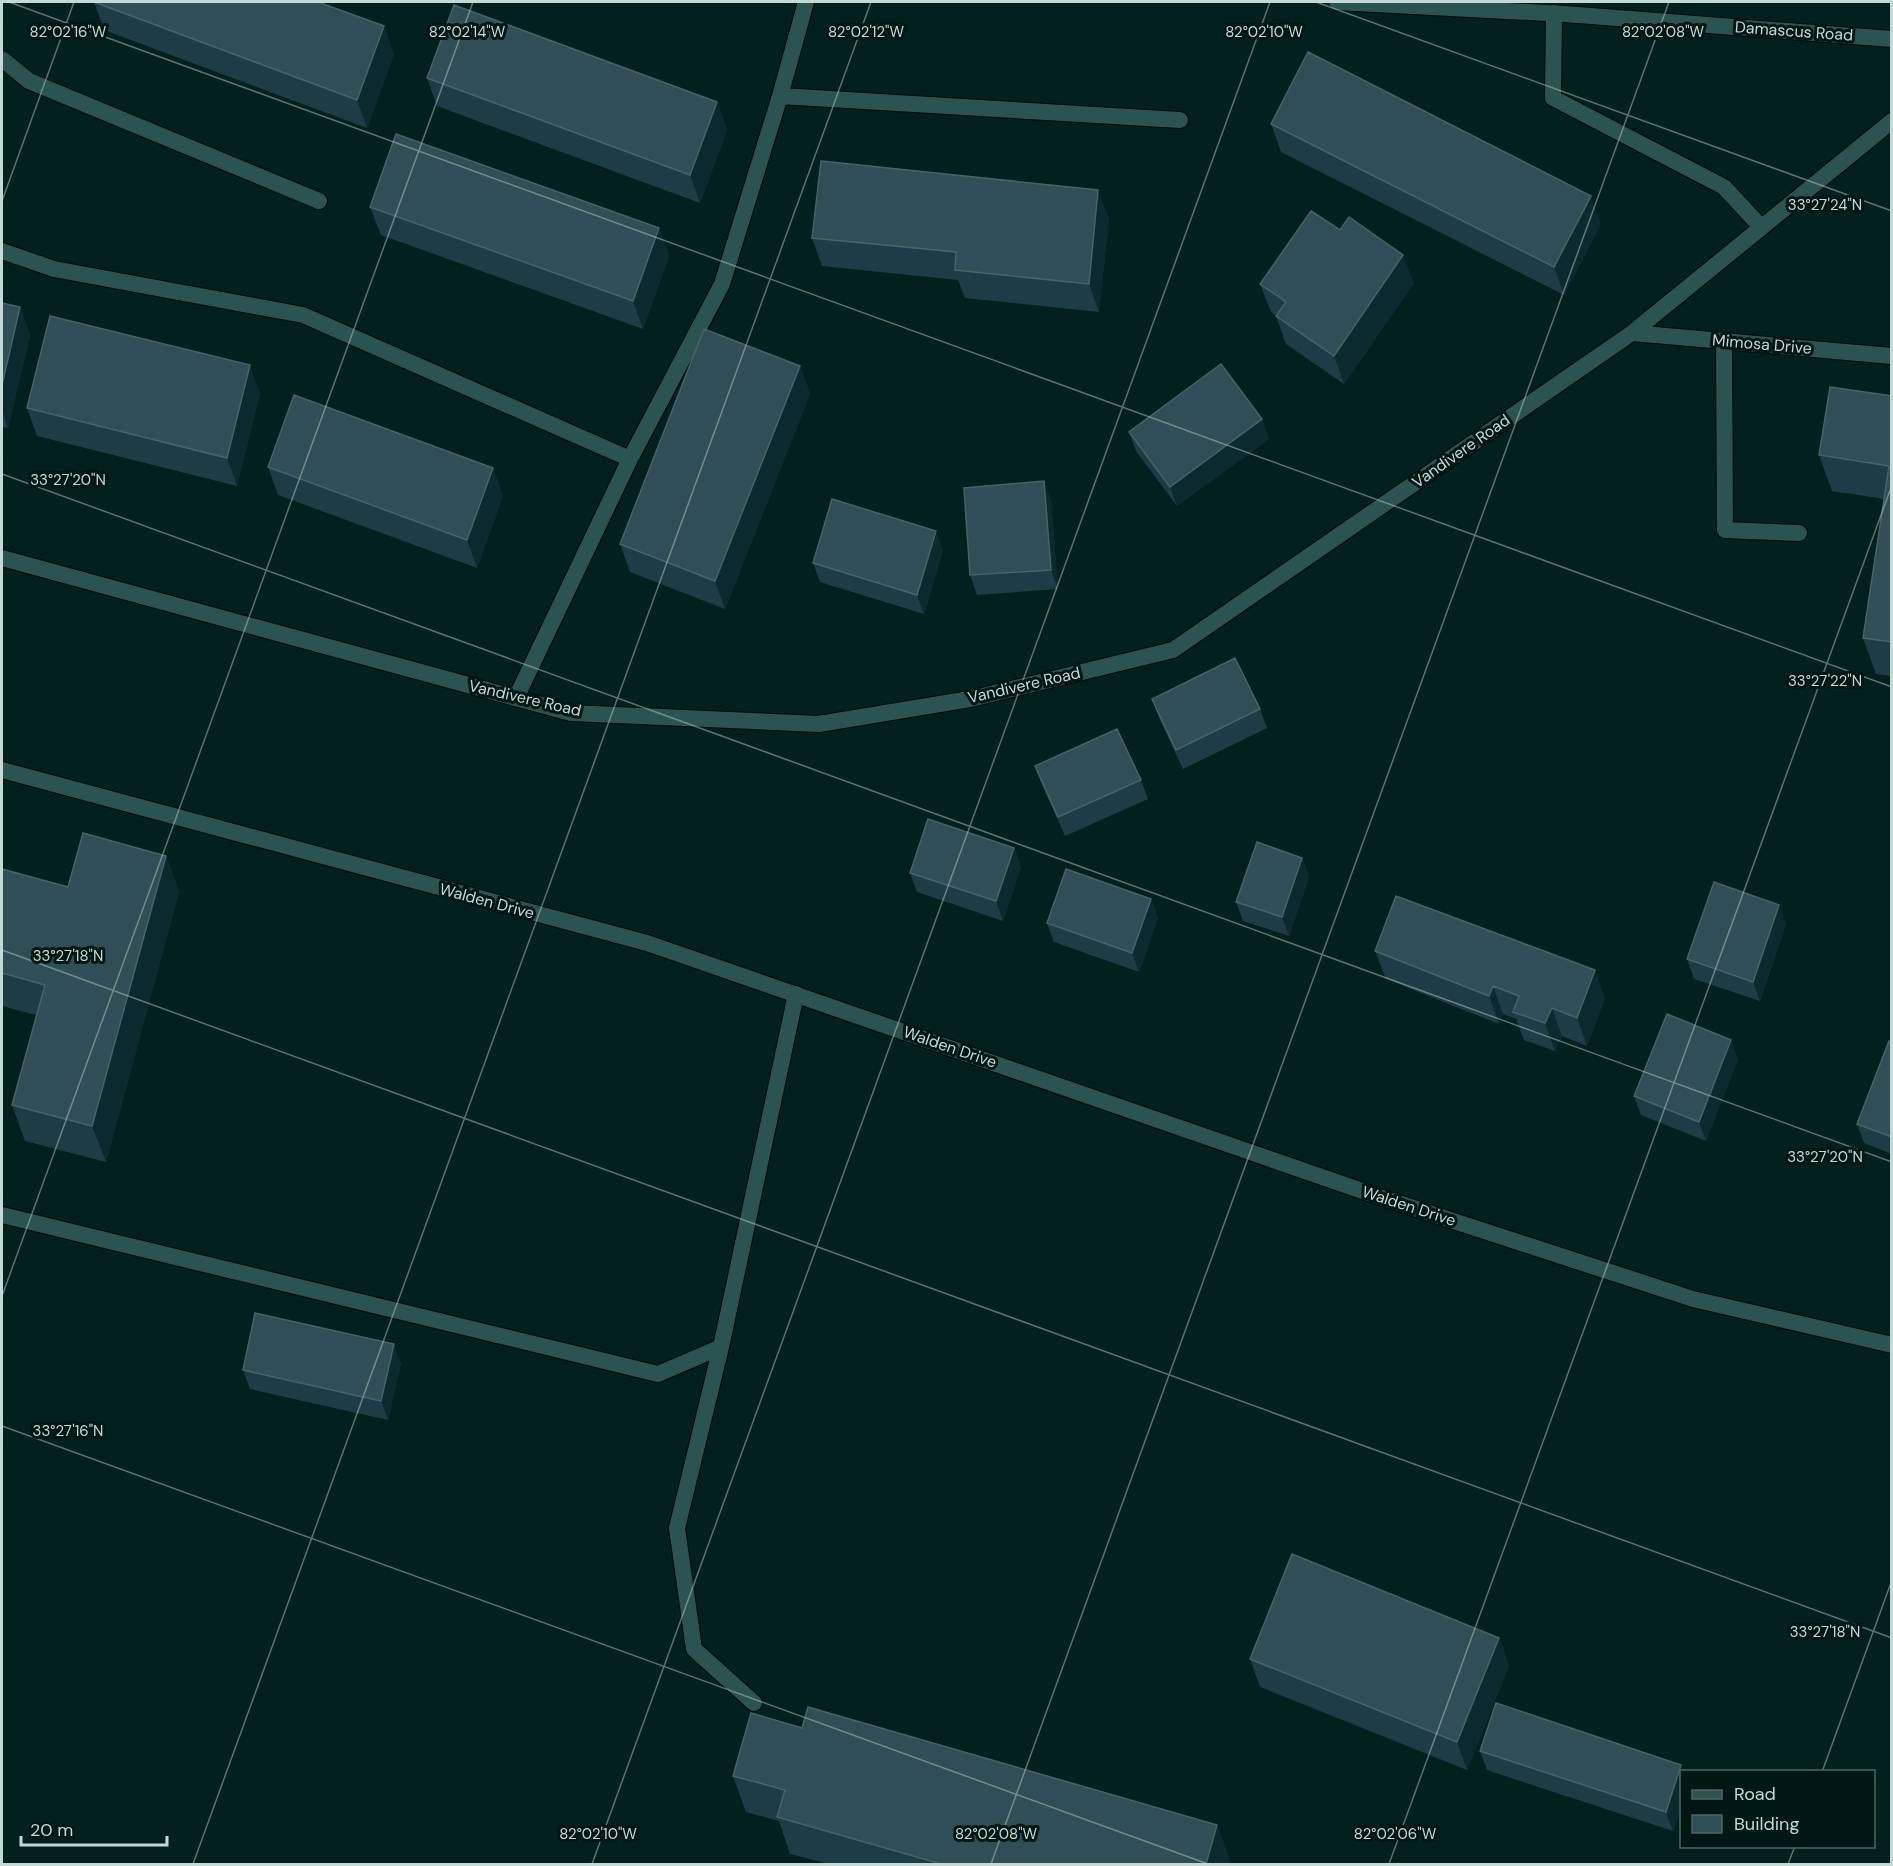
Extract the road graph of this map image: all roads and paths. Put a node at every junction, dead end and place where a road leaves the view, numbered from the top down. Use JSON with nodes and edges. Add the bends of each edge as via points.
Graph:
{"nodes":[{"id":1,"x":806,"y":2,"type":"edge"},
{"id":2,"x":1337,"y":2,"type":"edge"},
{"id":3,"x":1554,"y":13,"type":"junction"},
{"id":4,"x":1892,"y":39,"type":"edge"},
{"id":5,"x":2,"y":59,"type":"edge"},
{"id":6,"x":780,"y":96,"type":"junction"},
{"id":7,"x":1180,"y":120,"type":"dead end"},
{"id":8,"x":1892,"y":121,"type":"edge"},
{"id":9,"x":319,"y":201,"type":"dead end"},
{"id":10,"x":1761,"y":227,"type":"junction"},
{"id":11,"x":2,"y":251,"type":"edge"},
{"id":12,"x":1632,"y":333,"type":"junction"},
{"id":13,"x":1724,"y":341,"type":"junction"},
{"id":14,"x":1892,"y":356,"type":"edge"},
{"id":15,"x":630,"y":459,"type":"junction"},
{"id":16,"x":1799,"y":533,"type":"dead end"},
{"id":17,"x":2,"y":558,"type":"edge"},
{"id":18,"x":516,"y":698,"type":"junction"},
{"id":19,"x":2,"y":770,"type":"edge"},
{"id":20,"x":796,"y":994,"type":"junction"},
{"id":21,"x":2,"y":1215,"type":"edge"},
{"id":22,"x":1892,"y":1345,"type":"edge"},
{"id":23,"x":721,"y":1347,"type":"junction"},
{"id":24,"x":754,"y":1703,"type":"dead end"}],
"edges":[{"from":1,"to":6,"type":"street"},
{"from":2,"to":3,"type":"street","name":"Damascus Road"},
{"from":3,"to":4,"type":"street","name":"Damascus Road"},
{"from":3,"to":10,"type":"street","via":[[1553,98],[1724,187]]},
{"from":5,"to":9,"type":"street","via":[[29,81]]},
{"from":6,"to":7,"type":"street"},
{"from":6,"to":15,"type":"street","via":[[722,284]]},
{"from":8,"to":10,"type":"street","name":"Vandivere Road"},
{"from":10,"to":12,"type":"street","name":"Vandivere Road"},
{"from":11,"to":15,"type":"street","via":[[54,269],[303,315]]},
{"from":12,"to":13,"type":"street","name":"Mimosa Drive"},
{"from":12,"to":18,"type":"street","name":"Vandivere Road","via":[[1173,650],[970,699],[819,724],[571,713]]},
{"from":13,"to":14,"type":"street","name":"Mimosa Drive"},
{"from":13,"to":16,"type":"street","via":[[1725,530]]},
{"from":15,"to":18,"type":"street"},
{"from":17,"to":18,"type":"street","name":"Vandivere Road"},
{"from":19,"to":20,"type":"street","name":"Walden Drive","via":[[647,943]]},
{"from":20,"to":22,"type":"street","name":"Walden Drive","via":[[1374,1195],[1693,1299]]},
{"from":20,"to":23,"type":"street"},
{"from":21,"to":23,"type":"street","via":[[658,1374]]},
{"from":23,"to":24,"type":"street","via":[[677,1528],[694,1649]]}]}
